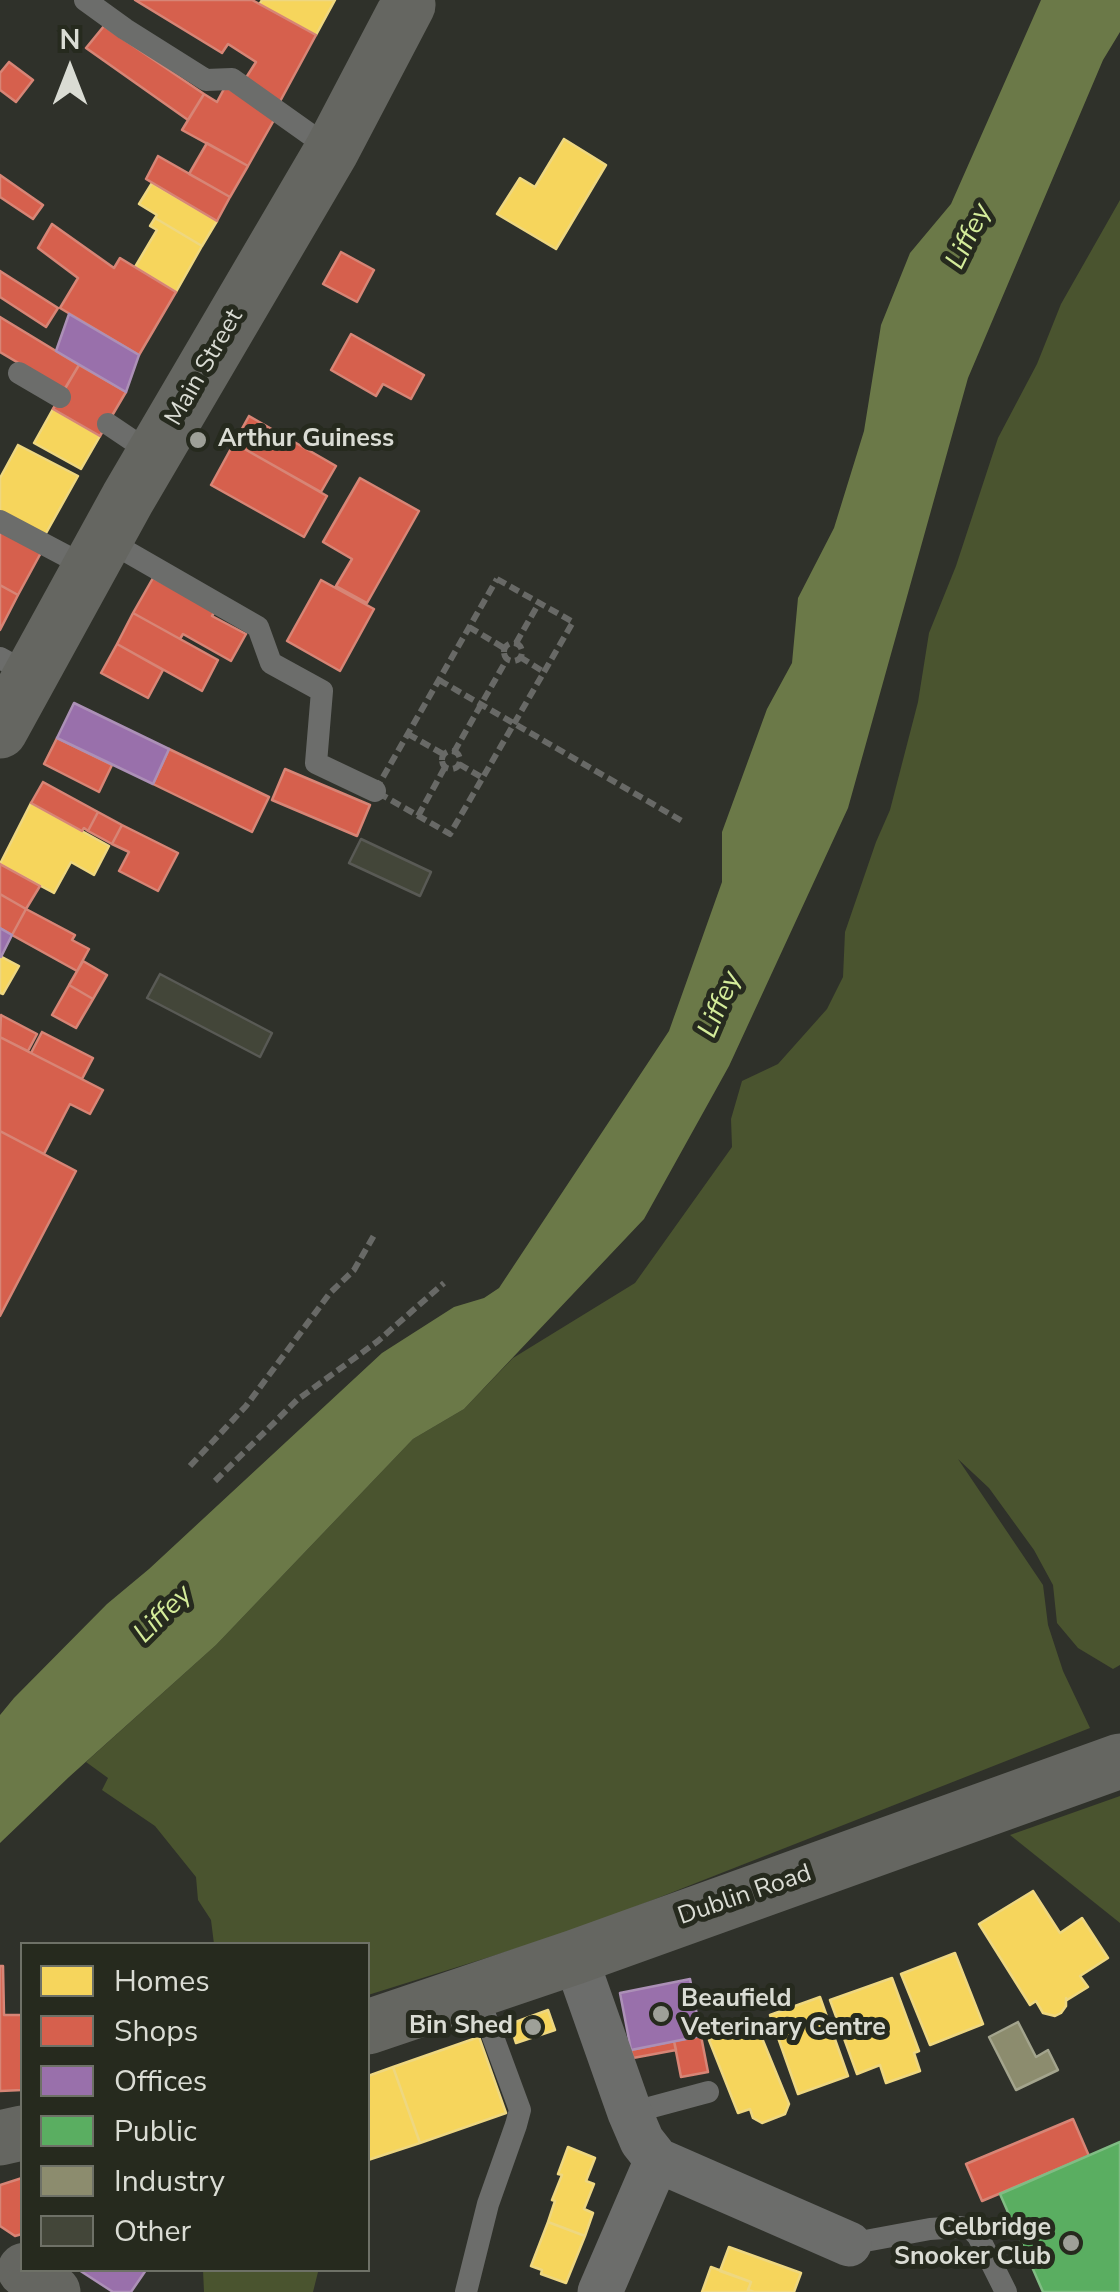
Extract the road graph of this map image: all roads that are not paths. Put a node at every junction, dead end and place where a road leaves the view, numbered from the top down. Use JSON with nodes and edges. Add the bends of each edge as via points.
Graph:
{"nodes":[{"id":1,"x":85,"y":0,"type":"edge"},
{"id":2,"x":408,"y":2,"type":"edge"},
{"id":3,"x":332,"y":150,"type":"junction"},
{"id":4,"x":20,"y":374,"type":"dead end"},
{"id":5,"x":60,"y":397,"type":"dead end"},
{"id":6,"x":108,"y":424,"type":"dead end"},
{"id":7,"x":154,"y":455,"type":"junction"},
{"id":8,"x":0,"y":521,"type":"edge"},
{"id":9,"x":97,"y":554,"type":"junction"},
{"id":10,"x":16,"y":666,"type":"edge"},
{"id":11,"x":0,"y":731,"type":"edge"},
{"id":12,"x":375,"y":791,"type":"road end"},
{"id":13,"x":1120,"y":1760,"type":"edge"},
{"id":14,"x":575,"y":1957,"type":"junction"},
{"id":15,"x":476,"y":1990,"type":"junction"},
{"id":16,"x":370,"y":2026,"type":"edge"},
{"id":17,"x":708,"y":2092,"type":"dead end"},
{"id":18,"x":630,"y":2114,"type":"junction"},
{"id":19,"x":656,"y":2160,"type":"junction"},
{"id":20,"x":849,"y":2244,"type":"joint"},
{"id":21,"x":0,"y":2250,"type":"edge"},
{"id":22,"x":20,"y":2266,"type":"edge"},
{"id":23,"x":28,"y":2272,"type":"edge"},
{"id":24,"x":53,"y":2292,"type":"edge"},
{"id":25,"x":466,"y":2292,"type":"edge"},
{"id":26,"x":600,"y":2292,"type":"edge"},
{"id":27,"x":1006,"y":2292,"type":"edge"}],
"edges":[{"from":1,"to":3,"type":"lane","via":[[206,80],[232,79]]},
{"from":2,"to":3,"type":"main road","name":"Main Street"},
{"from":3,"to":7,"type":"main road","name":"Main Street"},
{"from":4,"to":5,"type":"lane"},
{"from":6,"to":7,"type":"lane"},
{"from":7,"to":9,"type":"main road","name":"Main Street"},
{"from":8,"to":9,"type":"lane"},
{"from":9,"to":10,"type":"main road","name":"Main Street"},
{"from":9,"to":12,"type":"lane","via":[[258,627],[271,664],[322,691],[316,763]]},
{"from":10,"to":11,"type":"main road","name":"Main Street"},
{"from":13,"to":14,"type":"main road","name":"Dublin Road"},
{"from":14,"to":15,"type":"main road","name":"Dublin Road"},
{"from":14,"to":18,"type":"street"},
{"from":15,"to":16,"type":"main road","name":"Dublin Road"},
{"from":15,"to":25,"type":"lane","via":[[520,2110]]},
{"from":17,"to":18,"type":"lane"},
{"from":18,"to":19,"type":"street"},
{"from":19,"to":20,"type":"street"},
{"from":19,"to":26,"type":"street"},
{"from":20,"to":27,"type":"lane","via":[[930,2228],[971,2229]]},
{"from":21,"to":22,"type":"main road"},
{"from":23,"to":24,"type":"main road"}]}
